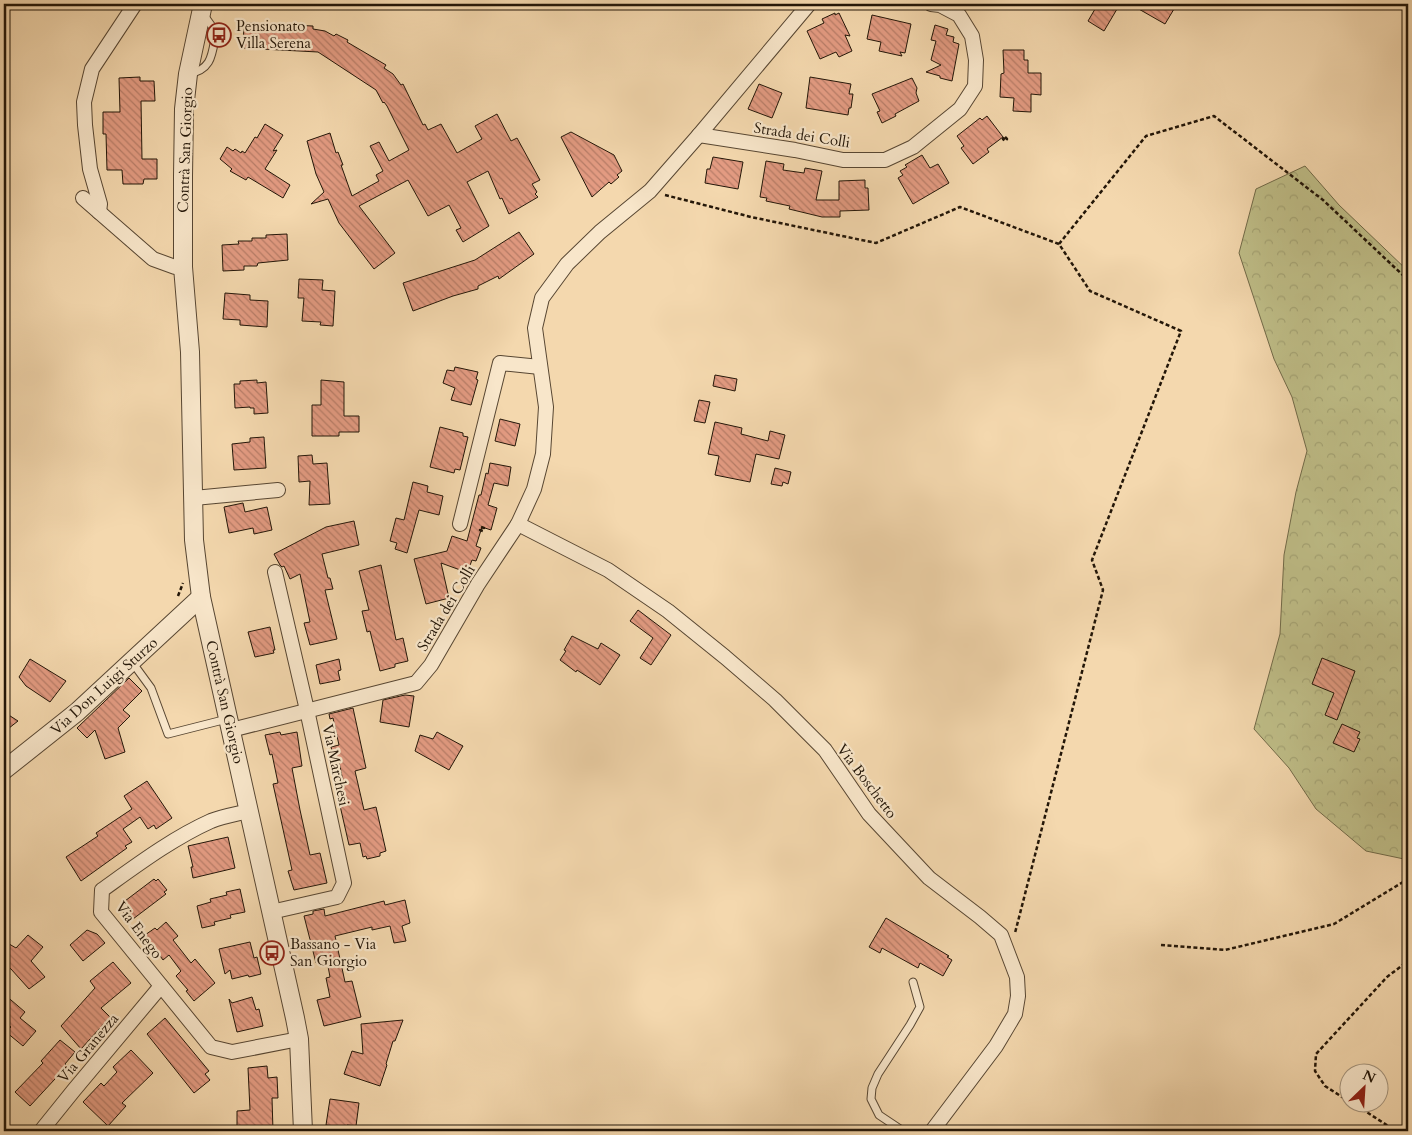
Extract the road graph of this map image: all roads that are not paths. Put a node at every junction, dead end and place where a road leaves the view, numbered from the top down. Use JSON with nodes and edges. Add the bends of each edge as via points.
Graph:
{"nodes":[{"id":1,"x":135,"y":4,"type":"edge"},
{"id":2,"x":808,"y":4,"type":"edge"},
{"id":3,"x":931,"y":4,"type":"edge"},
{"id":4,"x":201,"y":10,"type":"edge"},
{"id":5,"x":699,"y":135,"type":"junction"},
{"id":6,"x":83,"y":198,"type":"dead end"},
{"id":7,"x":99,"y":212,"type":"junction"},
{"id":8,"x":183,"y":267,"type":"junction"},
{"id":9,"x":540,"y":367,"type":"junction"},
{"id":10,"x":278,"y":490,"type":"dead end"},
{"id":11,"x":194,"y":498,"type":"junction"},
{"id":12,"x":460,"y":524,"type":"dead end"},
{"id":13,"x":518,"y":524,"type":"junction"},
{"id":14,"x":275,"y":572,"type":"dead end"},
{"id":15,"x":201,"y":597,"type":"junction"},
{"id":16,"x":132,"y":662,"type":"junction"},
{"id":17,"x":307,"y":710,"type":"junction"},
{"id":18,"x":230,"y":724,"type":"junction"},
{"id":19,"x":4,"y":770,"type":"edge"},
{"id":20,"x":249,"y":811,"type":"junction"},
{"id":21,"x":271,"y":912,"type":"junction"},
{"id":22,"x":913,"y":982,"type":"dead end"},
{"id":23,"x":161,"y":986,"type":"junction"},
{"id":24,"x":299,"y":1039,"type":"junction"},
{"id":25,"x":41,"y":1131,"type":"edge"},
{"id":26,"x":303,"y":1131,"type":"edge"},
{"id":27,"x":903,"y":1131,"type":"edge"},
{"id":28,"x":932,"y":1131,"type":"edge"}],
"edges":[{"from":1,"to":7,"type":"street","via":[[92,69],[84,102],[90,169],[100,204]]},
{"from":2,"to":5,"type":"street","name":"Strada dei Colli"},
{"from":3,"to":5,"type":"street","name":"Strada dei Colli","via":[[958,15],[972,36],[976,60],[975,86],[960,109],[913,147],[885,160],[842,160]]},
{"from":4,"to":8,"type":"street","name":"Contrà San Giorgio","via":[[184,109]]},
{"from":5,"to":9,"type":"street","name":"Strada dei Colli","via":[[650,191],[567,264],[542,298],[535,328]]},
{"from":6,"to":7,"type":"street"},
{"from":7,"to":8,"type":"street","via":[[153,259]]},
{"from":8,"to":11,"type":"street","name":"Contrà San Giorgio","via":[[190,352]]},
{"from":9,"to":12,"type":"street","via":[[500,363]]},
{"from":9,"to":13,"type":"street","name":"Strada dei Colli","via":[[546,407],[543,454],[534,489]]},
{"from":10,"to":11,"type":"street"},
{"from":11,"to":15,"type":"street","name":"Contrà San Giorgio","via":[[194,540]]},
{"from":13,"to":17,"type":"street","name":"Strada dei Colli","via":[[478,584],[431,665],[416,683]]},
{"from":13,"to":28,"type":"street","name":"Via Boschetto","via":[[608,570],[668,611],[725,657],[775,700],[825,750],[869,814],[896,845],[929,878],[1001,935],[1017,977],[1018,996],[1014,1014],[996,1046]]},
{"from":14,"to":17,"type":"street","name":"Via Marchesi"},
{"from":15,"to":16,"type":"street","name":"Via Don Luigi Sturzo"},
{"from":15,"to":18,"type":"street","name":"Contrà San Giorgio"},
{"from":16,"to":18,"type":"lane","via":[[151,688],[168,734]]},
{"from":16,"to":19,"type":"street","name":"Via Don Luigi Sturzo","via":[[77,712]]},
{"from":17,"to":18,"type":"street","name":"Strada dei Colli"},
{"from":17,"to":21,"type":"street","name":"Via Marchesi","via":[[344,883],[337,897]]},
{"from":18,"to":20,"type":"street","name":"Contrà San Giorgio"},
{"from":20,"to":21,"type":"street","name":"Contrà San Giorgio"},
{"from":20,"to":23,"type":"street","name":"Via Enego","via":[[212,820],[169,844],[102,890],[101,912]]},
{"from":21,"to":24,"type":"street","name":"Contrà San Giorgio"},
{"from":22,"to":27,"type":"lane","via":[[920,1007],[878,1074],[871,1099],[879,1115]]},
{"from":23,"to":24,"type":"street","name":"Via Enego","via":[[211,1047],[232,1052]]},
{"from":23,"to":25,"type":"street","name":"Via Granezza"},
{"from":24,"to":26,"type":"street","name":"Contrà San Giorgio"}]}
